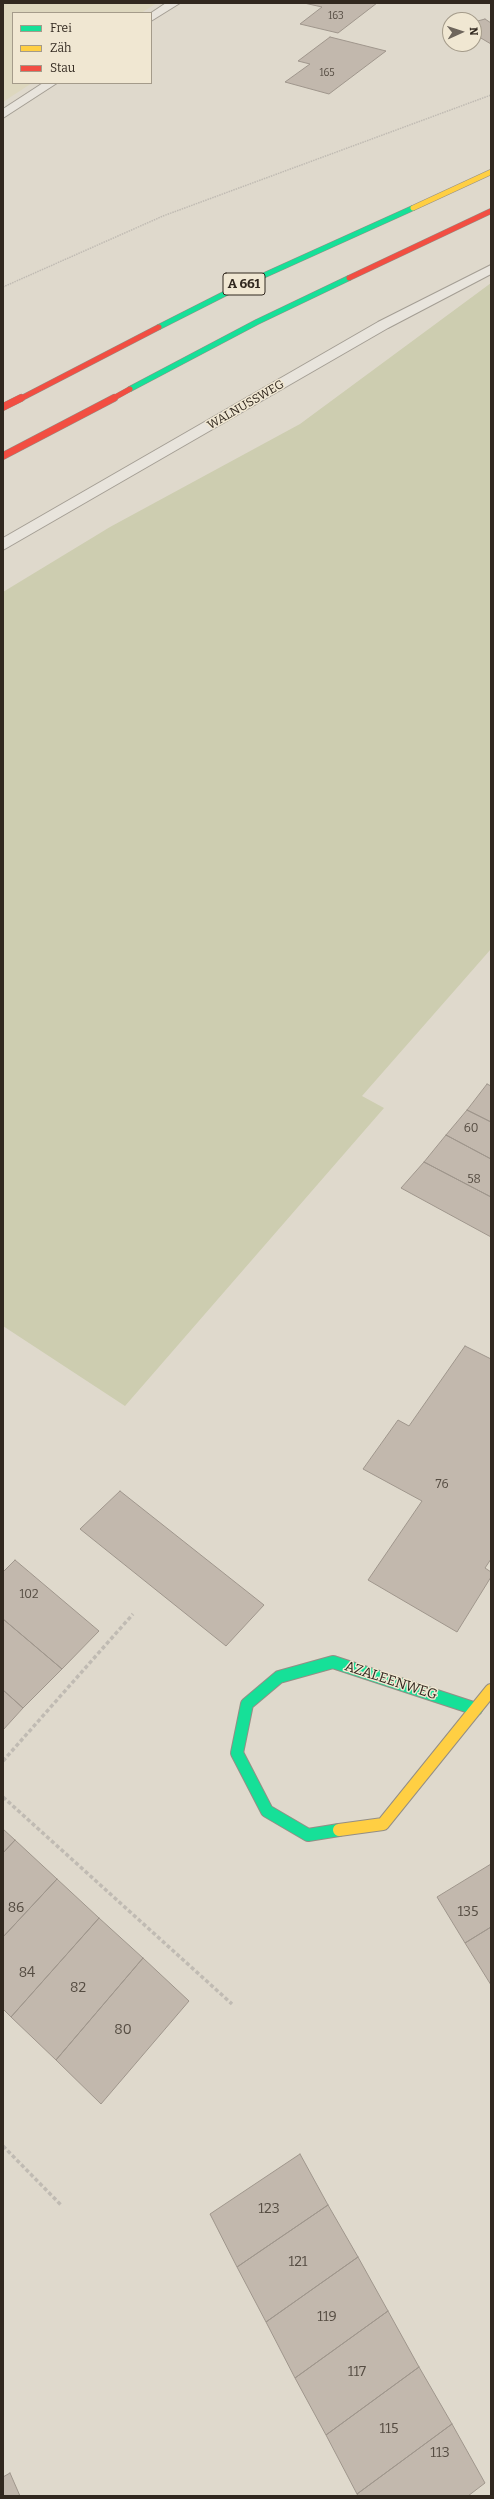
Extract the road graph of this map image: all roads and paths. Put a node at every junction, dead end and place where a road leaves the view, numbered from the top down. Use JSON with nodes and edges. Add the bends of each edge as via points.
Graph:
{"nodes":[{"id":1,"x":174,"y":3,"type":"edge"},
{"id":2,"x":152,"y":17,"type":"edge"},
{"id":3,"x":49,"y":84,"type":"edge"},
{"id":4,"x":491,"y":96,"type":"edge"},
{"id":5,"x":3,"y":114,"type":"edge"},
{"id":6,"x":491,"y":172,"type":"edge"},
{"id":7,"x":491,"y":211,"type":"edge"},
{"id":8,"x":491,"y":269,"type":"edge"},
{"id":9,"x":3,"y":287,"type":"edge"},
{"id":10,"x":3,"y":407,"type":"edge"},
{"id":11,"x":3,"y":456,"type":"edge"},
{"id":12,"x":3,"y":545,"type":"edge"},
{"id":13,"x":133,"y":1614,"type":"dead end"},
{"id":14,"x":491,"y":1690,"type":"edge"},
{"id":15,"x":476,"y":1709,"type":"junction"},
{"id":16,"x":3,"y":1761,"type":"edge"},
{"id":17,"x":3,"y":1797,"type":"edge"},
{"id":18,"x":232,"y":2004,"type":"dead end"},
{"id":19,"x":3,"y":2146,"type":"edge"},
{"id":20,"x":62,"y":2206,"type":"dead end"}],
"edges":[{"from":1,"to":2,"type":"lane"},
{"from":3,"to":5,"type":"lane"},
{"from":4,"to":9,"type":"path","via":[[162,216]]},
{"from":6,"to":10,"type":"main road","number":"A 661","via":[[236,288]]},
{"from":7,"to":11,"type":"main road","via":[[257,322]]},
{"from":8,"to":12,"type":"lane","name":"WALNUSSWEG","via":[[383,325]]},
{"from":13,"to":16,"type":"path"},
{"from":14,"to":15,"type":"main road","name":"AZALEENWEG"},
{"from":15,"to":15,"type":"main road","name":"AZALEENWEG","via":[[383,1824],[308,1835],[267,1811],[237,1753],[247,1704],[279,1677],[333,1662]]},
{"from":17,"to":18,"type":"path"},
{"from":19,"to":20,"type":"path"}]}
